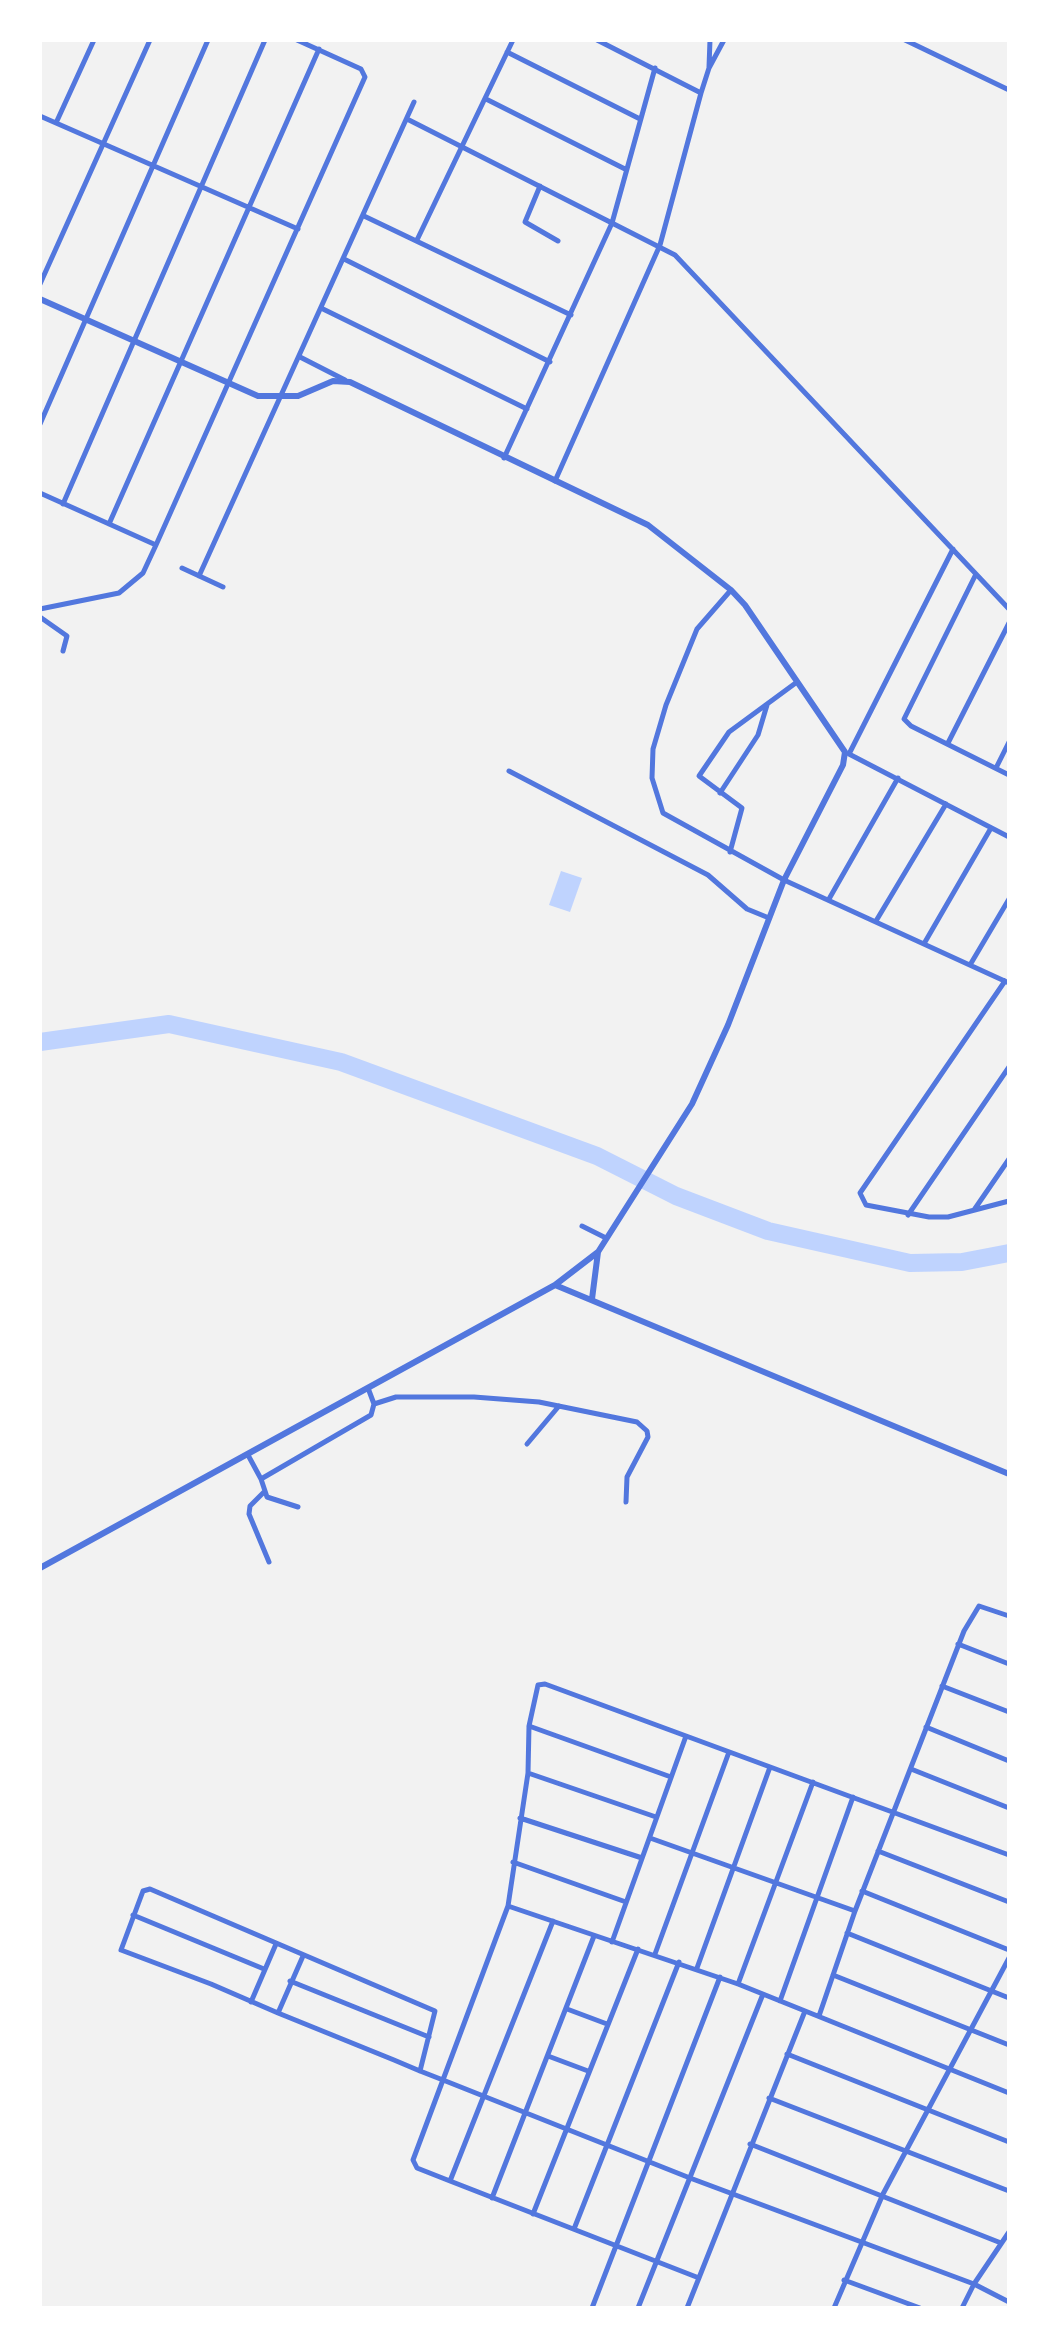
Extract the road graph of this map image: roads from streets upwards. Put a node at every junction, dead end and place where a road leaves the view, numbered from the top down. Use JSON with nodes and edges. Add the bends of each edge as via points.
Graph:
{"nodes":[{"id":1,"x":94,"y":40,"type":"edge"},
{"id":2,"x":150,"y":40,"type":"edge"},
{"id":3,"x":208,"y":40,"type":"edge"},
{"id":4,"x":265,"y":40,"type":"edge"},
{"id":5,"x":297,"y":40,"type":"edge"},
{"id":6,"x":513,"y":40,"type":"edge"},
{"id":7,"x":597,"y":40,"type":"edge"},
{"id":8,"x":710,"y":40,"type":"edge"},
{"id":9,"x":724,"y":40,"type":"edge"},
{"id":10,"x":905,"y":40,"type":"edge"},
{"id":11,"x":319,"y":49,"type":"junction"},
{"id":12,"x":507,"y":52,"type":"junction"},
{"id":13,"x":655,"y":68,"type":"junction"},
{"id":14,"x":709,"y":68,"type":"junction"},
{"id":15,"x":1009,"y":90,"type":"edge"},
{"id":16,"x":701,"y":93,"type":"junction"},
{"id":17,"x":486,"y":99,"type":"junction"},
{"id":18,"x":414,"y":102,"type":"dead end"},
{"id":19,"x":40,"y":116,"type":"edge"},
{"id":20,"x":407,"y":119,"type":"junction"},
{"id":21,"x":640,"y":119,"type":"junction"},
{"id":22,"x":56,"y":123,"type":"junction"},
{"id":23,"x":103,"y":144,"type":"junction"},
{"id":24,"x":462,"y":145,"type":"junction"},
{"id":25,"x":152,"y":165,"type":"junction"},
{"id":26,"x":625,"y":169,"type":"junction"},
{"id":27,"x":540,"y":186,"type":"junction"},
{"id":28,"x":204,"y":187,"type":"junction"},
{"id":29,"x":250,"y":208,"type":"junction"},
{"id":30,"x":364,"y":216,"type":"junction"},
{"id":31,"x":612,"y":223,"type":"junction"},
{"id":32,"x":298,"y":229,"type":"junction"},
{"id":33,"x":417,"y":240,"type":"junction"},
{"id":34,"x":558,"y":241,"type":"dead end"},
{"id":35,"x":660,"y":245,"type":"junction"},
{"id":36,"x":344,"y":259,"type":"junction"},
{"id":37,"x":40,"y":284,"type":"edge"},
{"id":38,"x":40,"y":299,"type":"edge"},
{"id":39,"x":323,"y":309,"type":"junction"},
{"id":40,"x":571,"y":315,"type":"junction"},
{"id":41,"x":86,"y":319,"type":"junction"},
{"id":42,"x":133,"y":340,"type":"junction"},
{"id":43,"x":300,"y":357,"type":"junction"},
{"id":44,"x":181,"y":362,"type":"junction"},
{"id":45,"x":550,"y":362,"type":"junction"},
{"id":46,"x":350,"y":382,"type":"junction"},
{"id":47,"x":228,"y":383,"type":"junction"},
{"id":48,"x":283,"y":397,"type":"junction"},
{"id":49,"x":527,"y":409,"type":"junction"},
{"id":50,"x":40,"y":424,"type":"edge"},
{"id":51,"x":504,"y":458,"type":"junction"},
{"id":52,"x":555,"y":481,"type":"junction"},
{"id":53,"x":40,"y":493,"type":"edge"},
{"id":54,"x":63,"y":504,"type":"junction"},
{"id":55,"x":109,"y":524,"type":"junction"},
{"id":56,"x":156,"y":545,"type":"junction"},
{"id":57,"x":953,"y":549,"type":"junction"},
{"id":58,"x":182,"y":568,"type":"dead end"},
{"id":59,"x":976,"y":574,"type":"junction"},
{"id":60,"x":199,"y":576,"type":"junction"},
{"id":61,"x":223,"y":587,"type":"dead end"},
{"id":62,"x":731,"y":590,"type":"junction"},
{"id":63,"x":40,"y":609,"type":"edge"},
{"id":64,"x":1009,"y":609,"type":"edge"},
{"id":65,"x":40,"y":617,"type":"edge"},
{"id":66,"x":1009,"y":623,"type":"edge"},
{"id":67,"x":63,"y":651,"type":"dead end"},
{"id":68,"x":797,"y":682,"type":"junction"},
{"id":69,"x":767,"y":704,"type":"junction"},
{"id":70,"x":1009,"y":742,"type":"edge"},
{"id":71,"x":948,"y":743,"type":"junction"},
{"id":72,"x":847,"y":753,"type":"junction"},
{"id":73,"x":996,"y":768,"type":"junction"},
{"id":74,"x":509,"y":771,"type":"dead end"},
{"id":75,"x":1009,"y":775,"type":"edge"},
{"id":76,"x":898,"y":778,"type":"junction"},
{"id":77,"x":720,"y":793,"type":"junction"},
{"id":78,"x":946,"y":804,"type":"junction"},
{"id":79,"x":991,"y":828,"type":"junction"},
{"id":80,"x":1009,"y":837,"type":"edge"},
{"id":81,"x":730,"y":852,"type":"junction"},
{"id":82,"x":784,"y":880,"type":"junction"},
{"id":83,"x":829,"y":899,"type":"junction"},
{"id":84,"x":1009,"y":899,"type":"edge"},
{"id":85,"x":769,"y":918,"type":"junction"},
{"id":86,"x":876,"y":921,"type":"junction"},
{"id":87,"x":925,"y":942,"type":"junction"},
{"id":88,"x":970,"y":965,"type":"junction"},
{"id":89,"x":1007,"y":982,"type":"edge"},
{"id":90,"x":1009,"y":1067,"type":"edge"},
{"id":91,"x":1009,"y":1159,"type":"edge"},
{"id":92,"x":1009,"y":1201,"type":"edge"},
{"id":93,"x":974,"y":1211,"type":"junction"},
{"id":94,"x":908,"y":1215,"type":"junction"},
{"id":95,"x":582,"y":1226,"type":"dead end"},
{"id":96,"x":606,"y":1238,"type":"junction"},
{"id":97,"x":598,"y":1252,"type":"junction"},
{"id":98,"x":555,"y":1285,"type":"junction"},
{"id":99,"x":592,"y":1299,"type":"junction"},
{"id":100,"x":368,"y":1388,"type":"junction"},
{"id":101,"x":374,"y":1404,"type":"junction"},
{"id":102,"x":559,"y":1406,"type":"junction"},
{"id":103,"x":527,"y":1444,"type":"dead end"},
{"id":104,"x":248,"y":1455,"type":"junction"},
{"id":105,"x":1009,"y":1474,"type":"edge"},
{"id":106,"x":261,"y":1479,"type":"junction"},
{"id":107,"x":264,"y":1492,"type":"junction"},
{"id":108,"x":626,"y":1502,"type":"dead end"},
{"id":109,"x":298,"y":1507,"type":"dead end"},
{"id":110,"x":269,"y":1562,"type":"dead end"},
{"id":111,"x":40,"y":1568,"type":"edge"},
{"id":112,"x":1009,"y":1616,"type":"edge"},
{"id":113,"x":958,"y":1644,"type":"junction"},
{"id":114,"x":1009,"y":1664,"type":"edge"},
{"id":115,"x":942,"y":1686,"type":"junction"},
{"id":116,"x":1009,"y":1712,"type":"edge"},
{"id":117,"x":529,"y":1726,"type":"junction"},
{"id":118,"x":926,"y":1727,"type":"junction"},
{"id":119,"x":686,"y":1736,"type":"junction"},
{"id":120,"x":729,"y":1752,"type":"junction"},
{"id":121,"x":1009,"y":1761,"type":"edge"},
{"id":122,"x":770,"y":1767,"type":"junction"},
{"id":123,"x":911,"y":1769,"type":"junction"},
{"id":124,"x":528,"y":1773,"type":"junction"},
{"id":125,"x":671,"y":1777,"type":"junction"},
{"id":126,"x":813,"y":1782,"type":"junction"},
{"id":127,"x":853,"y":1797,"type":"junction"},
{"id":128,"x":1009,"y":1808,"type":"edge"},
{"id":129,"x":894,"y":1811,"type":"junction"},
{"id":130,"x":656,"y":1817,"type":"junction"},
{"id":131,"x":520,"y":1818,"type":"junction"},
{"id":132,"x":650,"y":1838,"type":"junction"},
{"id":133,"x":878,"y":1851,"type":"junction"},
{"id":134,"x":689,"y":1852,"type":"junction"},
{"id":135,"x":1009,"y":1855,"type":"edge"},
{"id":136,"x":642,"y":1858,"type":"junction"},
{"id":137,"x":513,"y":1862,"type":"junction"},
{"id":138,"x":732,"y":1866,"type":"junction"},
{"id":139,"x":774,"y":1881,"type":"junction"},
{"id":140,"x":862,"y":1891,"type":"junction"},
{"id":141,"x":814,"y":1896,"type":"junction"},
{"id":142,"x":626,"y":1902,"type":"junction"},
{"id":143,"x":1009,"y":1902,"type":"edge"},
{"id":144,"x":508,"y":1906,"type":"junction"},
{"id":145,"x":855,"y":1911,"type":"junction"},
{"id":146,"x":133,"y":1915,"type":"junction"},
{"id":147,"x":553,"y":1921,"type":"junction"},
{"id":148,"x":847,"y":1933,"type":"junction"},
{"id":149,"x":594,"y":1936,"type":"junction"},
{"id":150,"x":612,"y":1942,"type":"junction"},
{"id":151,"x":276,"y":1944,"type":"junction"},
{"id":152,"x":638,"y":1949,"type":"junction"},
{"id":153,"x":1009,"y":1950,"type":"edge"},
{"id":154,"x":655,"y":1954,"type":"junction"},
{"id":155,"x":303,"y":1956,"type":"junction"},
{"id":156,"x":1009,"y":1958,"type":"edge"},
{"id":157,"x":679,"y":1962,"type":"junction"},
{"id":158,"x":697,"y":1968,"type":"junction"},
{"id":159,"x":264,"y":1969,"type":"junction"},
{"id":160,"x":833,"y":1975,"type":"junction"},
{"id":161,"x":720,"y":1977,"type":"junction"},
{"id":162,"x":290,"y":1981,"type":"junction"},
{"id":163,"x":738,"y":1984,"type":"junction"},
{"id":164,"x":993,"y":1991,"type":"junction"},
{"id":165,"x":763,"y":1994,"type":"junction"},
{"id":166,"x":1009,"y":1998,"type":"edge"},
{"id":167,"x":780,"y":2001,"type":"junction"},
{"id":168,"x":251,"y":2002,"type":"junction"},
{"id":169,"x":567,"y":2009,"type":"junction"},
{"id":170,"x":805,"y":2011,"type":"junction"},
{"id":171,"x":278,"y":2013,"type":"junction"},
{"id":172,"x":819,"y":2016,"type":"junction"},
{"id":173,"x":607,"y":2024,"type":"junction"},
{"id":174,"x":972,"y":2030,"type":"junction"},
{"id":175,"x":429,"y":2037,"type":"junction"},
{"id":176,"x":1009,"y":2045,"type":"edge"},
{"id":177,"x":787,"y":2054,"type":"junction"},
{"id":178,"x":548,"y":2056,"type":"junction"},
{"id":179,"x":950,"y":2069,"type":"junction"},
{"id":180,"x":420,"y":2071,"type":"junction"},
{"id":181,"x":588,"y":2071,"type":"junction"},
{"id":182,"x":443,"y":2080,"type":"junction"},
{"id":183,"x":1009,"y":2093,"type":"edge"},
{"id":184,"x":484,"y":2096,"type":"junction"},
{"id":185,"x":769,"y":2098,"type":"junction"},
{"id":186,"x":928,"y":2110,"type":"junction"},
{"id":187,"x":525,"y":2112,"type":"junction"},
{"id":188,"x":567,"y":2129,"type":"junction"},
{"id":189,"x":1009,"y":2142,"type":"edge"},
{"id":190,"x":607,"y":2144,"type":"junction"},
{"id":191,"x":750,"y":2144,"type":"junction"},
{"id":192,"x":907,"y":2149,"type":"junction"},
{"id":193,"x":649,"y":2161,"type":"junction"},
{"id":194,"x":690,"y":2178,"type":"junction"},
{"id":195,"x":450,"y":2181,"type":"junction"},
{"id":196,"x":1009,"y":2191,"type":"edge"},
{"id":197,"x":731,"y":2193,"type":"junction"},
{"id":198,"x":883,"y":2194,"type":"junction"},
{"id":199,"x":492,"y":2198,"type":"junction"},
{"id":200,"x":533,"y":2214,"type":"junction"},
{"id":201,"x":574,"y":2229,"type":"junction"},
{"id":202,"x":1009,"y":2232,"type":"edge"},
{"id":203,"x":861,"y":2240,"type":"junction"},
{"id":204,"x":1001,"y":2243,"type":"junction"},
{"id":205,"x":615,"y":2246,"type":"junction"},
{"id":206,"x":656,"y":2262,"type":"junction"},
{"id":207,"x":699,"y":2278,"type":"junction"},
{"id":208,"x":844,"y":2280,"type":"junction"},
{"id":209,"x":974,"y":2284,"type":"junction"},
{"id":210,"x":1009,"y":2302,"type":"edge"},
{"id":211,"x":592,"y":2308,"type":"edge"},
{"id":212,"x":638,"y":2308,"type":"edge"},
{"id":213,"x":687,"y":2308,"type":"edge"},
{"id":214,"x":834,"y":2308,"type":"edge"},
{"id":215,"x":920,"y":2308,"type":"edge"},
{"id":216,"x":962,"y":2308,"type":"edge"}],
"edges":[{"from":1,"to":22,"type":"street"},
{"from":2,"to":23,"type":"street"},
{"from":3,"to":25,"type":"street"},
{"from":4,"to":28,"type":"street"},
{"from":5,"to":11,"type":"street"},
{"from":6,"to":12,"type":"street"},
{"from":7,"to":13,"type":"street"},
{"from":8,"to":14,"type":"street"},
{"from":9,"to":14,"type":"street"},
{"from":10,"to":15,"type":"street"},
{"from":11,"to":29,"type":"street"},
{"from":11,"to":32,"type":"street","via":[[361,69],[365,77]]},
{"from":12,"to":17,"type":"street"},
{"from":12,"to":21,"type":"street"},
{"from":13,"to":16,"type":"street"},
{"from":13,"to":21,"type":"street"},
{"from":14,"to":16,"type":"street"},
{"from":16,"to":35,"type":"street"},
{"from":17,"to":24,"type":"street"},
{"from":17,"to":26,"type":"street"},
{"from":18,"to":20,"type":"street"},
{"from":19,"to":22,"type":"street"},
{"from":20,"to":24,"type":"street"},
{"from":20,"to":30,"type":"street"},
{"from":21,"to":26,"type":"street"},
{"from":22,"to":23,"type":"street"},
{"from":23,"to":25,"type":"street"},
{"from":23,"to":37,"type":"street"},
{"from":24,"to":27,"type":"street"},
{"from":24,"to":33,"type":"street"},
{"from":25,"to":28,"type":"street"},
{"from":25,"to":41,"type":"street"},
{"from":26,"to":31,"type":"street"},
{"from":27,"to":31,"type":"street"},
{"from":27,"to":34,"type":"street","via":[[525,222]]},
{"from":28,"to":29,"type":"street"},
{"from":28,"to":42,"type":"street"},
{"from":29,"to":32,"type":"street"},
{"from":29,"to":44,"type":"street"},
{"from":30,"to":33,"type":"street"},
{"from":30,"to":36,"type":"street"},
{"from":31,"to":35,"type":"street"},
{"from":31,"to":40,"type":"street"},
{"from":32,"to":47,"type":"street"},
{"from":33,"to":40,"type":"street"},
{"from":35,"to":52,"type":"street"},
{"from":35,"to":57,"type":"street"},
{"from":36,"to":39,"type":"street"},
{"from":36,"to":45,"type":"street"},
{"from":38,"to":41,"type":"street"},
{"from":39,"to":43,"type":"street"},
{"from":39,"to":49,"type":"street"},
{"from":40,"to":45,"type":"street"},
{"from":41,"to":42,"type":"street"},
{"from":41,"to":50,"type":"street"},
{"from":42,"to":44,"type":"street"},
{"from":42,"to":54,"type":"street"},
{"from":43,"to":46,"type":"street"},
{"from":43,"to":48,"type":"street"},
{"from":44,"to":47,"type":"street"},
{"from":44,"to":55,"type":"street"},
{"from":45,"to":49,"type":"street"},
{"from":46,"to":48,"type":"street","via":[[333,381]]},
{"from":46,"to":51,"type":"street"},
{"from":47,"to":48,"type":"street","via":[[258,396]]},
{"from":47,"to":56,"type":"street"},
{"from":48,"to":60,"type":"street"},
{"from":49,"to":51,"type":"street"},
{"from":51,"to":52,"type":"street"},
{"from":52,"to":62,"type":"street","via":[[648,525]]},
{"from":53,"to":54,"type":"street"},
{"from":54,"to":55,"type":"street"},
{"from":55,"to":56,"type":"street"},
{"from":56,"to":63,"type":"street","via":[[143,573],[119,593]]},
{"from":57,"to":59,"type":"street"},
{"from":57,"to":72,"type":"street"},
{"from":58,"to":60,"type":"street"},
{"from":59,"to":64,"type":"street"},
{"from":59,"to":71,"type":"street","via":[[904,715],[911,726]]},
{"from":60,"to":61,"type":"street"},
{"from":62,"to":68,"type":"street"},
{"from":62,"to":81,"type":"street","via":[[687,648],[653,749],[652,778],[663,813]]},
{"from":65,"to":67,"type":"street","via":[[67,636]]},
{"from":66,"to":71,"type":"street"},
{"from":68,"to":69,"type":"street"},
{"from":68,"to":72,"type":"street"},
{"from":69,"to":77,"type":"street","via":[[758,735]]},
{"from":69,"to":77,"type":"street","via":[[729,732],[699,776]]},
{"from":70,"to":73,"type":"street"},
{"from":71,"to":73,"type":"street"},
{"from":72,"to":76,"type":"street"},
{"from":72,"to":82,"type":"street"},
{"from":73,"to":75,"type":"street"},
{"from":74,"to":85,"type":"street","via":[[708,875],[742,905]]},
{"from":76,"to":78,"type":"street"},
{"from":76,"to":83,"type":"street"},
{"from":77,"to":81,"type":"street","via":[[742,808]]},
{"from":78,"to":79,"type":"street"},
{"from":78,"to":86,"type":"street"},
{"from":79,"to":80,"type":"street"},
{"from":79,"to":87,"type":"street"},
{"from":81,"to":82,"type":"street"},
{"from":82,"to":83,"type":"street"},
{"from":82,"to":85,"type":"street"},
{"from":83,"to":86,"type":"street"},
{"from":84,"to":88,"type":"street"},
{"from":85,"to":96,"type":"street","via":[[692,1104]]},
{"from":86,"to":87,"type":"street"},
{"from":87,"to":88,"type":"street"},
{"from":88,"to":89,"type":"street"},
{"from":89,"to":94,"type":"street","via":[[860,1193],[866,1205]]},
{"from":90,"to":94,"type":"street"},
{"from":91,"to":93,"type":"street"},
{"from":92,"to":93,"type":"street"},
{"from":93,"to":94,"type":"street","via":[[948,1217]]},
{"from":95,"to":96,"type":"street"},
{"from":96,"to":97,"type":"street"},
{"from":97,"to":98,"type":"street"},
{"from":97,"to":99,"type":"street"},
{"from":98,"to":99,"type":"street"},
{"from":98,"to":100,"type":"street"},
{"from":99,"to":105,"type":"street"},
{"from":100,"to":101,"type":"street"},
{"from":100,"to":104,"type":"street"},
{"from":101,"to":102,"type":"street","via":[[419,1395]]},
{"from":101,"to":106,"type":"street","via":[[371,1415]]},
{"from":102,"to":103,"type":"street"},
{"from":102,"to":108,"type":"street","via":[[637,1422],[647,1431],[646,1444],[627,1477]]},
{"from":104,"to":106,"type":"street"},
{"from":104,"to":111,"type":"street"},
{"from":106,"to":107,"type":"street"},
{"from":107,"to":109,"type":"street"},
{"from":107,"to":110,"type":"street","via":[[249,1514]]},
{"from":112,"to":113,"type":"street","via":[[977,1607]]},
{"from":113,"to":114,"type":"street"},
{"from":113,"to":115,"type":"street"},
{"from":115,"to":116,"type":"street"},
{"from":115,"to":118,"type":"street"},
{"from":117,"to":119,"type":"street","via":[[536,1689],[545,1684]]},
{"from":117,"to":124,"type":"street"},
{"from":117,"to":125,"type":"street"},
{"from":118,"to":121,"type":"street"},
{"from":118,"to":123,"type":"street"},
{"from":119,"to":120,"type":"street"},
{"from":119,"to":125,"type":"street"},
{"from":120,"to":122,"type":"street"},
{"from":120,"to":134,"type":"street"},
{"from":122,"to":126,"type":"street"},
{"from":122,"to":138,"type":"street"},
{"from":123,"to":128,"type":"street"},
{"from":123,"to":129,"type":"street"},
{"from":124,"to":130,"type":"street"},
{"from":124,"to":131,"type":"street"},
{"from":125,"to":130,"type":"street"},
{"from":126,"to":127,"type":"street"},
{"from":126,"to":139,"type":"street"},
{"from":127,"to":129,"type":"street"},
{"from":127,"to":141,"type":"street"},
{"from":129,"to":133,"type":"street"},
{"from":129,"to":135,"type":"street"},
{"from":130,"to":132,"type":"street"},
{"from":131,"to":136,"type":"street"},
{"from":131,"to":137,"type":"street"},
{"from":132,"to":134,"type":"street"},
{"from":132,"to":136,"type":"street"},
{"from":133,"to":140,"type":"street"},
{"from":133,"to":143,"type":"street"},
{"from":134,"to":138,"type":"street"},
{"from":134,"to":154,"type":"street"},
{"from":136,"to":142,"type":"street"},
{"from":137,"to":142,"type":"street"},
{"from":137,"to":144,"type":"street"},
{"from":138,"to":139,"type":"street"},
{"from":138,"to":158,"type":"street"},
{"from":139,"to":141,"type":"street"},
{"from":139,"to":163,"type":"street"},
{"from":140,"to":145,"type":"street"},
{"from":140,"to":153,"type":"street"},
{"from":141,"to":145,"type":"street"},
{"from":141,"to":167,"type":"street"},
{"from":142,"to":150,"type":"street"},
{"from":144,"to":147,"type":"street"},
{"from":144,"to":182,"type":"street"},
{"from":145,"to":148,"type":"street"},
{"from":146,"to":151,"type":"street","via":[[143,1891],[150,1889]]},
{"from":146,"to":159,"type":"street"},
{"from":146,"to":168,"type":"street","via":[[121,1950]]},
{"from":147,"to":149,"type":"street"},
{"from":147,"to":184,"type":"street"},
{"from":148,"to":160,"type":"street"},
{"from":148,"to":164,"type":"street"},
{"from":149,"to":150,"type":"street"},
{"from":149,"to":169,"type":"street"},
{"from":150,"to":152,"type":"street"},
{"from":151,"to":155,"type":"street"},
{"from":151,"to":159,"type":"street"},
{"from":152,"to":154,"type":"street"},
{"from":152,"to":173,"type":"street"},
{"from":154,"to":157,"type":"street"},
{"from":155,"to":162,"type":"street"},
{"from":155,"to":175,"type":"street","via":[[435,2011]]},
{"from":156,"to":164,"type":"street"},
{"from":157,"to":158,"type":"street"},
{"from":157,"to":190,"type":"street"},
{"from":158,"to":161,"type":"street"},
{"from":159,"to":168,"type":"street"},
{"from":160,"to":172,"type":"street"},
{"from":160,"to":174,"type":"street"},
{"from":161,"to":163,"type":"street"},
{"from":161,"to":193,"type":"street"},
{"from":162,"to":171,"type":"street"},
{"from":162,"to":175,"type":"street"},
{"from":163,"to":165,"type":"street"},
{"from":164,"to":166,"type":"street"},
{"from":164,"to":174,"type":"street"},
{"from":165,"to":167,"type":"street"},
{"from":165,"to":194,"type":"street"},
{"from":167,"to":170,"type":"street"},
{"from":168,"to":171,"type":"street"},
{"from":169,"to":173,"type":"street"},
{"from":169,"to":178,"type":"street"},
{"from":170,"to":172,"type":"street"},
{"from":170,"to":177,"type":"street"},
{"from":171,"to":180,"type":"street"},
{"from":172,"to":179,"type":"street"},
{"from":173,"to":181,"type":"street"},
{"from":174,"to":176,"type":"street"},
{"from":174,"to":179,"type":"street"},
{"from":175,"to":180,"type":"street"},
{"from":177,"to":185,"type":"street"},
{"from":177,"to":186,"type":"street"},
{"from":178,"to":181,"type":"street"},
{"from":178,"to":187,"type":"street"},
{"from":179,"to":183,"type":"street"},
{"from":179,"to":186,"type":"street"},
{"from":180,"to":182,"type":"street"},
{"from":181,"to":188,"type":"street"},
{"from":182,"to":184,"type":"street"},
{"from":182,"to":195,"type":"street","via":[[413,2160],[417,2168]]},
{"from":184,"to":187,"type":"street"},
{"from":184,"to":195,"type":"street"},
{"from":185,"to":191,"type":"street"},
{"from":185,"to":192,"type":"street"},
{"from":186,"to":189,"type":"street"},
{"from":186,"to":192,"type":"street"},
{"from":187,"to":188,"type":"street"},
{"from":187,"to":199,"type":"street"},
{"from":188,"to":190,"type":"street"},
{"from":188,"to":200,"type":"street"},
{"from":190,"to":193,"type":"street"},
{"from":190,"to":201,"type":"street"},
{"from":191,"to":197,"type":"street"},
{"from":191,"to":198,"type":"street"},
{"from":192,"to":196,"type":"street"},
{"from":192,"to":198,"type":"street"},
{"from":193,"to":194,"type":"street"},
{"from":193,"to":205,"type":"street"},
{"from":194,"to":197,"type":"street"},
{"from":194,"to":206,"type":"street"},
{"from":195,"to":199,"type":"street"},
{"from":197,"to":203,"type":"street"},
{"from":197,"to":207,"type":"street"},
{"from":198,"to":203,"type":"street"},
{"from":198,"to":204,"type":"street"},
{"from":199,"to":200,"type":"street"},
{"from":200,"to":201,"type":"street"},
{"from":201,"to":205,"type":"street"},
{"from":202,"to":204,"type":"street"},
{"from":203,"to":208,"type":"street"},
{"from":203,"to":209,"type":"street"},
{"from":204,"to":209,"type":"street"},
{"from":205,"to":206,"type":"street"},
{"from":205,"to":211,"type":"street"},
{"from":206,"to":207,"type":"street"},
{"from":206,"to":212,"type":"street"},
{"from":207,"to":213,"type":"street"},
{"from":208,"to":214,"type":"street"},
{"from":208,"to":215,"type":"street"},
{"from":209,"to":210,"type":"street"},
{"from":209,"to":216,"type":"street"}]}
